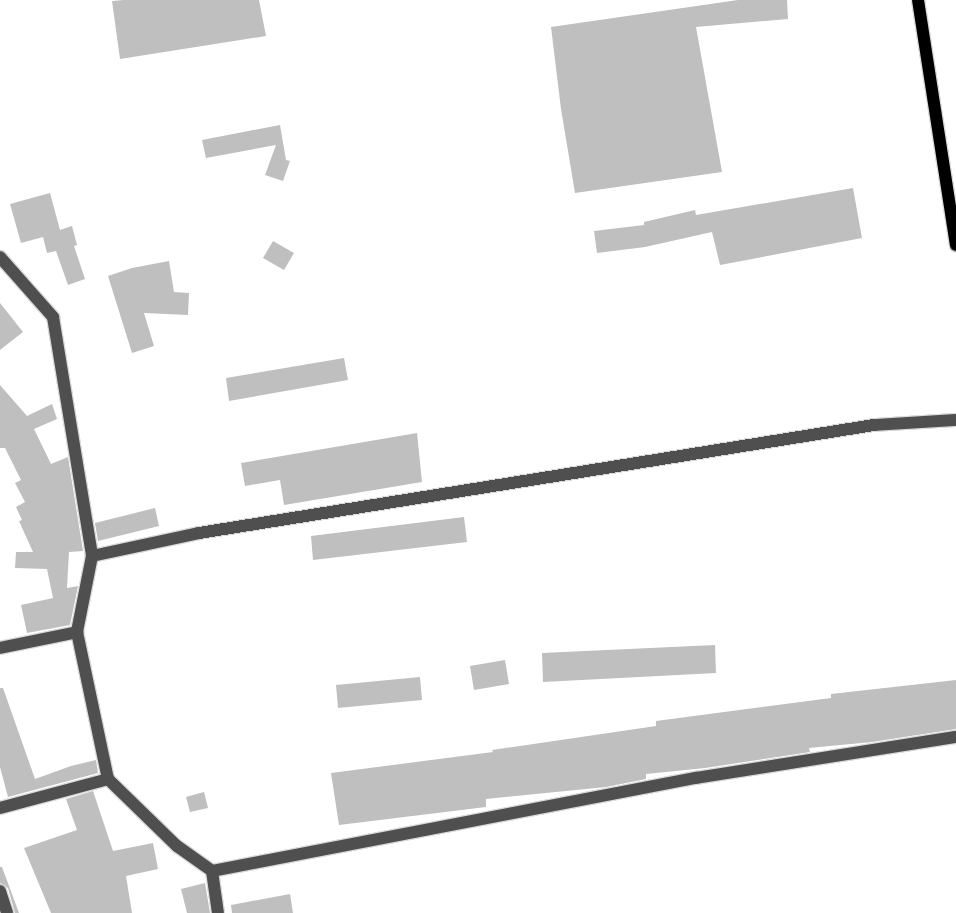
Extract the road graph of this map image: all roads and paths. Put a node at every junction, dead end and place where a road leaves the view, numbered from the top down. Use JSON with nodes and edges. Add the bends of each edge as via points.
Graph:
{"nodes":[{"id":1,"x":918,"y":0,"type":"edge"},
{"id":2,"x":956,"y":245,"type":"edge"},
{"id":3,"x":0,"y":257,"type":"edge"},
{"id":4,"x":956,"y":420,"type":"edge"},
{"id":5,"x":92,"y":556,"type":"junction"},
{"id":6,"x":77,"y":632,"type":"junction"},
{"id":7,"x":0,"y":648,"type":"edge"},
{"id":8,"x":956,"y":737,"type":"edge"},
{"id":9,"x":108,"y":779,"type":"junction"},
{"id":10,"x":0,"y":808,"type":"edge"},
{"id":11,"x":212,"y":871,"type":"junction"},
{"id":12,"x":0,"y":891,"type":"edge"},
{"id":13,"x":7,"y":913,"type":"edge"},
{"id":14,"x":218,"y":913,"type":"edge"}],
"edges":[{"from":1,"to":2,"type":"main road"},
{"from":3,"to":5,"type":"street","via":[[53,317]]},
{"from":4,"to":5,"type":"street","via":[[864,427],[200,532]]},
{"from":5,"to":6,"type":"street"},
{"from":6,"to":7,"type":"street"},
{"from":6,"to":9,"type":"street"},
{"from":8,"to":11,"type":"street","via":[[696,778]]},
{"from":9,"to":10,"type":"street"},
{"from":9,"to":11,"type":"street","via":[[176,846]]},
{"from":11,"to":14,"type":"street"},
{"from":12,"to":13,"type":"street"}]}
